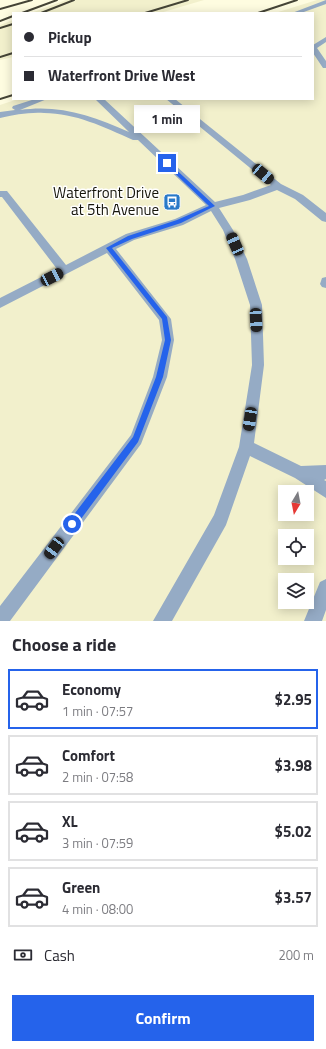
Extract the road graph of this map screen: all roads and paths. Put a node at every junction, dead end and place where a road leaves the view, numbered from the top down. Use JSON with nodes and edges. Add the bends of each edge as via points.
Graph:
{"nodes":[{"id":1,"x":326,"y":2,"type":"edge"},
{"id":2,"x":298,"y":12,"type":"edge"},
{"id":3,"x":326,"y":39,"type":"edge"},
{"id":4,"x":314,"y":47,"type":"edge"},
{"id":5,"x":314,"y":49,"type":"edge"},
{"id":6,"x":326,"y":66,"type":"edge"},
{"id":7,"x":40,"y":100,"type":"edge"},
{"id":8,"x":100,"y":100,"type":"edge"},
{"id":9,"x":171,"y":100,"type":"edge"},
{"id":10,"x":0,"y":114,"type":"edge"},
{"id":11,"x":145,"y":142,"type":"junction"},
{"id":12,"x":278,"y":186,"type":"junction"},
{"id":13,"x":0,"y":194,"type":"edge"},
{"id":14,"x":213,"y":206,"type":"junction"},
{"id":15,"x":326,"y":218,"type":"edge"},
{"id":16,"x":109,"y":248,"type":"junction"},
{"id":17,"x":64,"y":270,"type":"junction"},
{"id":18,"x":0,"y":303,"type":"edge"},
{"id":19,"x":246,"y":447,"type":"junction"},
{"id":20,"x":326,"y":472,"type":"edge"},
{"id":21,"x":300,"y":473,"type":"junction"},
{"id":22,"x":326,"y":490,"type":"edge"},
{"id":23,"x":326,"y":588,"type":"edge"},
{"id":24,"x":0,"y":620,"type":"edge"},
{"id":25,"x":162,"y":621,"type":"edge"},
{"id":26,"x":313,"y":621,"type":"edge"}],
"edges":[{"from":1,"to":2,"type":"street"},
{"from":3,"to":4,"type":"street"},
{"from":5,"to":6,"type":"street"},
{"from":7,"to":10,"type":"street"},
{"from":8,"to":11,"type":"street"},
{"from":9,"to":12,"type":"street"},
{"from":10,"to":11,"type":"street","via":[[43,110],[67,112],[86,117]]},
{"from":11,"to":14,"type":"street"},
{"from":12,"to":14,"type":"street","via":[[246,198]]},
{"from":12,"to":15,"type":"street"},
{"from":13,"to":17,"type":"street","via":[[4,193]]},
{"from":14,"to":16,"type":"street","via":[[179,222],[130,237]]},
{"from":14,"to":19,"type":"street","via":[[228,230],[241,259],[256,305],[258,365]]},
{"from":16,"to":17,"type":"street"},
{"from":16,"to":24,"type":"street","via":[[165,319],[168,340],[160,377],[136,439]]},
{"from":17,"to":18,"type":"street"},
{"from":19,"to":21,"type":"street"},
{"from":19,"to":25,"type":"street","via":[[220,519]]},
{"from":20,"to":21,"type":"street"},
{"from":21,"to":22,"type":"street"},
{"from":23,"to":26,"type":"street"}]}
